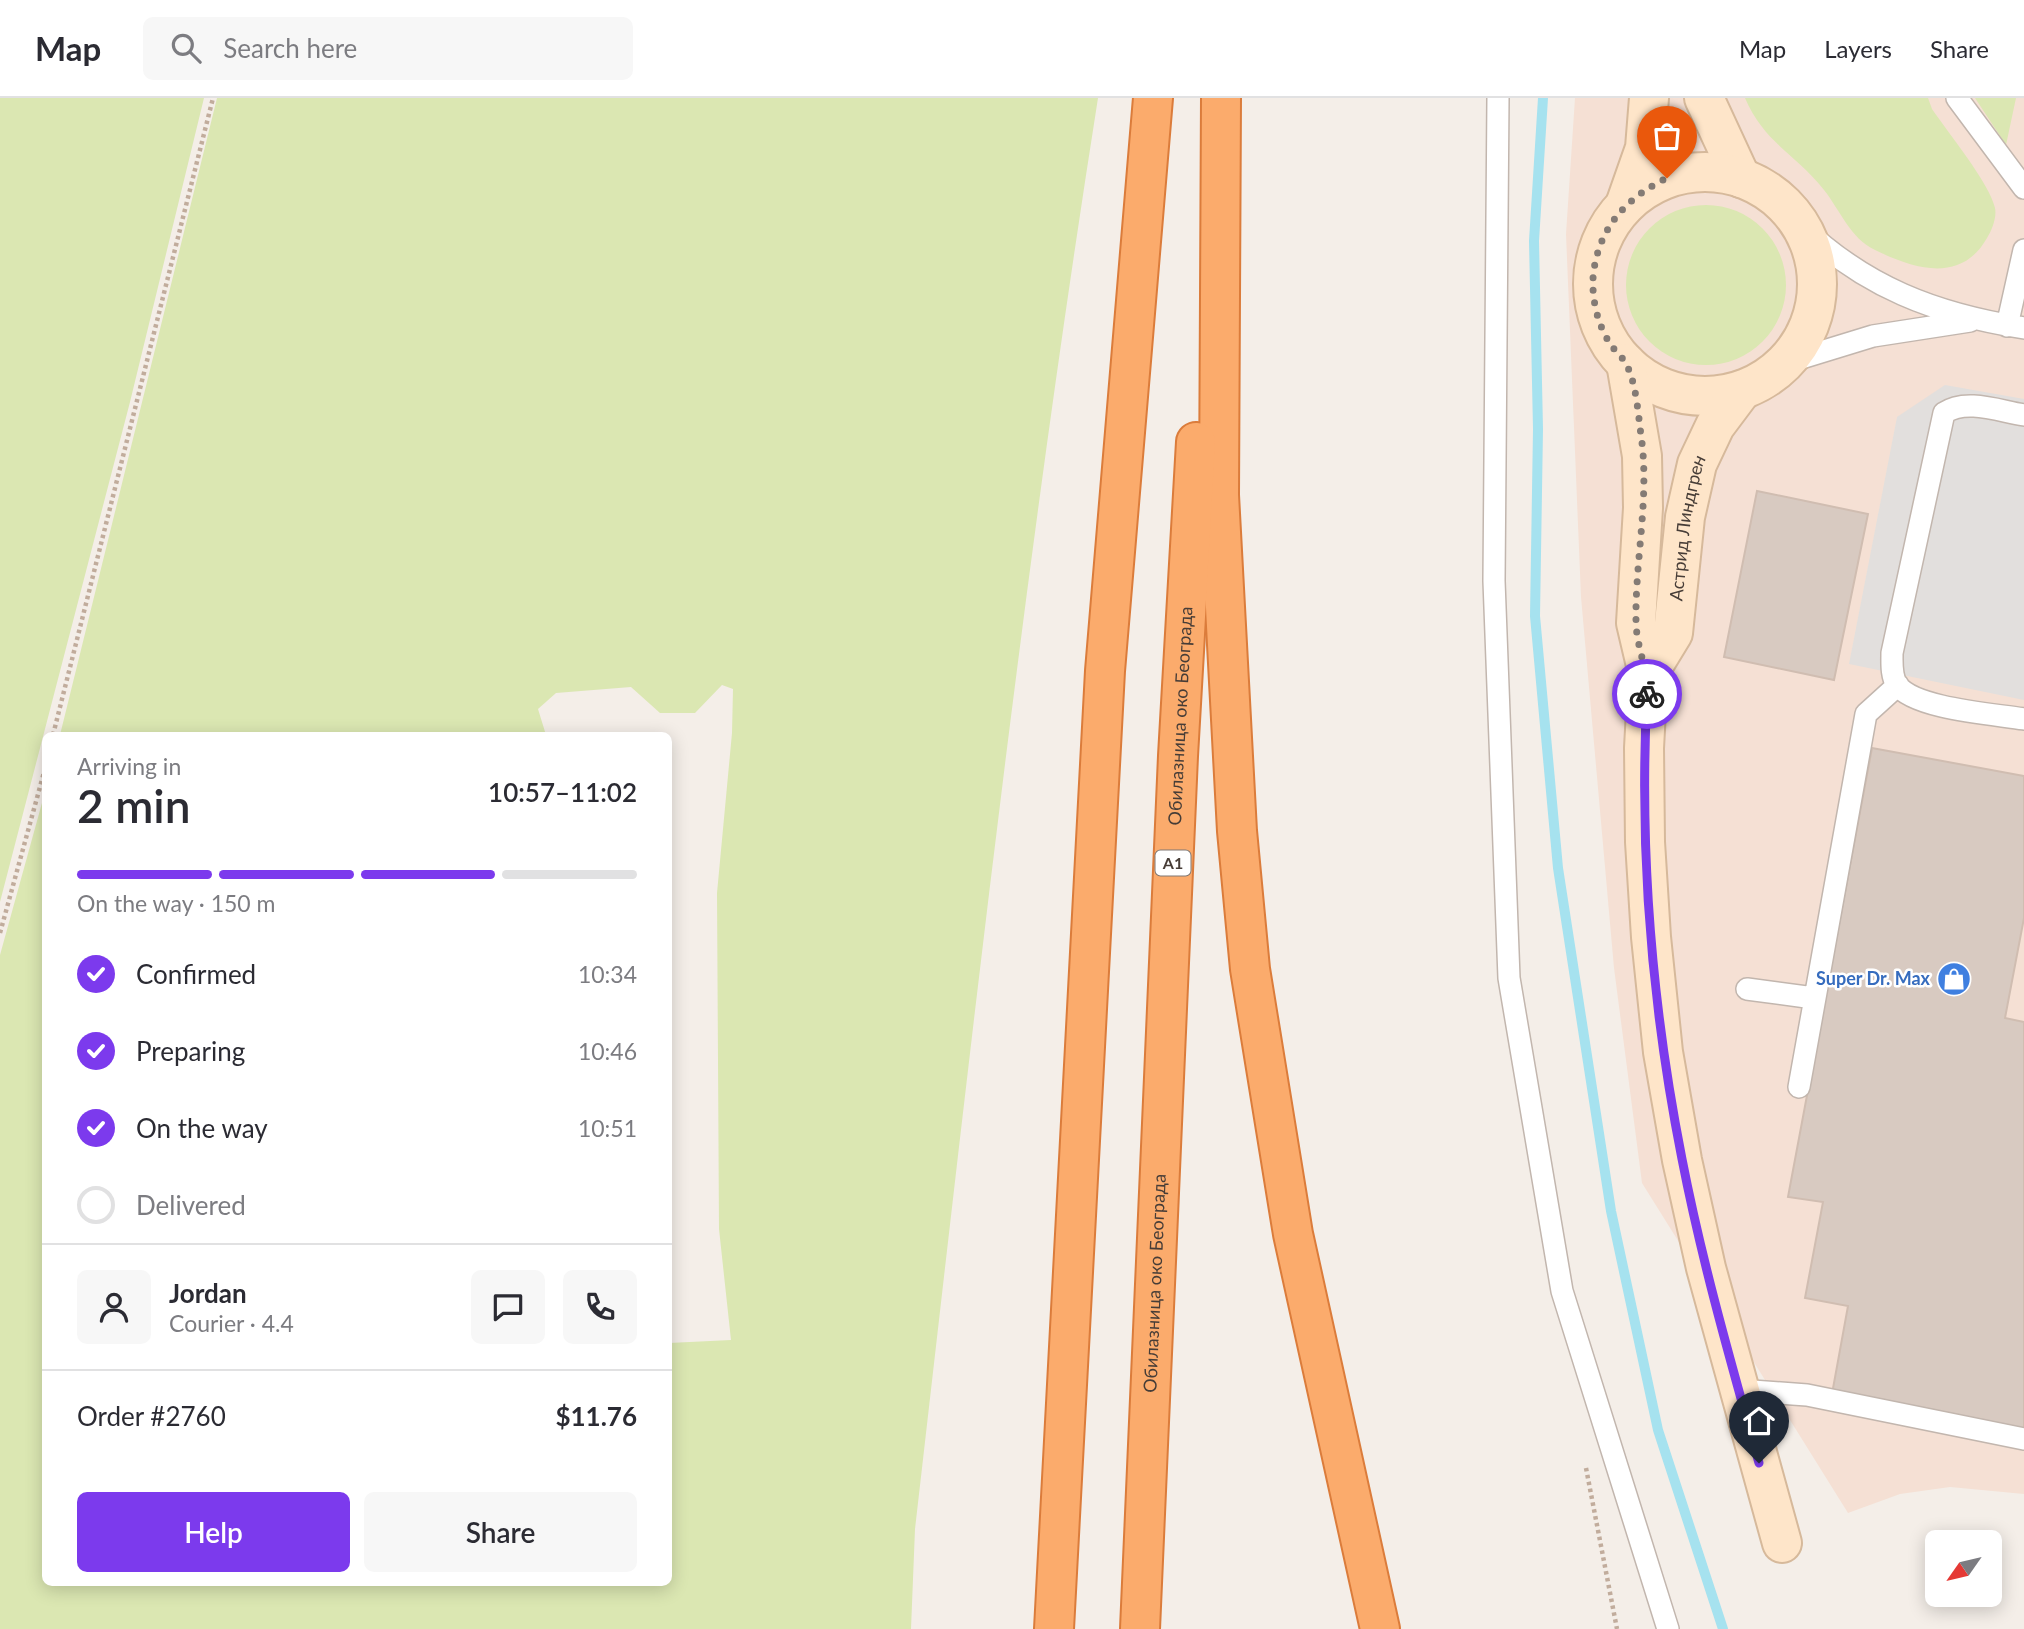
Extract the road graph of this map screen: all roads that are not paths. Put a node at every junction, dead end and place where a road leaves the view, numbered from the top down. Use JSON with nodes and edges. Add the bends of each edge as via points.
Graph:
{"nodes":[{"id":1,"x":1153,"y":98,"type":"edge"},
{"id":2,"x":1215,"y":98,"type":"edge"},
{"id":3,"x":1221,"y":98,"type":"edge"},
{"id":4,"x":1499,"y":98,"type":"edge"},
{"id":5,"x":1649,"y":98,"type":"edge"},
{"id":6,"x":1704,"y":98,"type":"edge"},
{"id":7,"x":1957,"y":98,"type":"edge"},
{"id":8,"x":1741,"y":178,"type":"junction"},
{"id":9,"x":2024,"y":188,"type":"edge"},
{"id":10,"x":1625,"y":205,"type":"junction"},
{"id":11,"x":1799,"y":224,"type":"junction"},
{"id":12,"x":2024,"y":250,"type":"edge"},
{"id":13,"x":1978,"y":320,"type":"junction"},
{"id":14,"x":2016,"y":327,"type":"edge"},
{"id":15,"x":1626,"y":363,"type":"junction"},
{"id":16,"x":1785,"y":363,"type":"junction"},
{"id":17,"x":1742,"y":390,"type":"junction"},
{"id":18,"x":2024,"y":415,"type":"edge"},
{"id":19,"x":1648,"y":674,"type":"junction"},
{"id":20,"x":1898,"y":685,"type":"junction"},
{"id":21,"x":2024,"y":719,"type":"edge"},
{"id":22,"x":1747,"y":989,"type":"dead end"},
{"id":23,"x":1814,"y":999,"type":"junction"},
{"id":24,"x":1798,"y":1087,"type":"dead end"},
{"id":25,"x":1739,"y":1390,"type":"junction"},
{"id":26,"x":2024,"y":1439,"type":"edge"},
{"id":27,"x":1782,"y":1543,"type":"dead end"},
{"id":28,"x":1054,"y":1629,"type":"edge"},
{"id":29,"x":1140,"y":1629,"type":"edge"},
{"id":30,"x":1380,"y":1629,"type":"edge"},
{"id":31,"x":1668,"y":1629,"type":"edge"}],
"edges":[{"from":1,"to":28,"type":"highway","via":[[1105,671]]},
{"from":2,"to":29,"type":"highway","name":"Обилазница око Београда","number":"A1","via":[[1177,769]]},
{"from":3,"to":30,"type":"highway","via":[[1219,495],[1237,831],[1250,970],[1293,1234]]},
{"from":4,"to":31,"type":"lane","via":[[1494,581],[1508,978],[1562,1291]]},
{"from":5,"to":10,"type":"street","via":[[1645,148]]},
{"from":6,"to":8,"type":"street"},
{"from":7,"to":9,"type":"lane"},
{"from":8,"to":10,"type":"street","via":[[1717,172],[1679,175],[1644,189]]},
{"from":8,"to":11,"type":"street","via":[[1783,204]]},
{"from":10,"to":15,"type":"street","via":[[1609,224],[1599,247],[1594,296],[1599,321]]},
{"from":11,"to":13,"type":"lane","via":[[1827,251],[1907,299]]},
{"from":11,"to":16,"type":"street","via":[[1816,271],[1816,296],[1811,320]]},
{"from":12,"to":14,"type":"lane"},
{"from":13,"to":14,"type":"lane"},
{"from":13,"to":16,"type":"lane","via":[[1873,336]]},
{"from":15,"to":17,"type":"street","via":[[1646,379],[1681,392],[1718,395]]},
{"from":15,"to":19,"type":"street","name":"Астрид Линдгрен","via":[[1642,446],[1636,624]]},
{"from":16,"to":17,"type":"street"},
{"from":17,"to":19,"type":"street","name":"Астрид Линдгрен","via":[[1715,426],[1697,464],[1685,517],[1673,634]]},
{"from":18,"to":20,"type":"lane","via":[[1964,405],[1944,413],[1892,653]]},
{"from":19,"to":25,"type":"street","name":"Астрид Линдгрен","via":[[1645,842],[1663,1052],[1685,1174]]},
{"from":20,"to":21,"type":"lane","via":[[1918,700]]},
{"from":20,"to":23,"type":"lane","via":[[1866,714]]},
{"from":22,"to":23,"type":"lane"},
{"from":23,"to":24,"type":"lane"},
{"from":25,"to":26,"type":"lane","via":[[1807,1395]]},
{"from":25,"to":27,"type":"street","name":"Астрид Линдгрен"}]}
